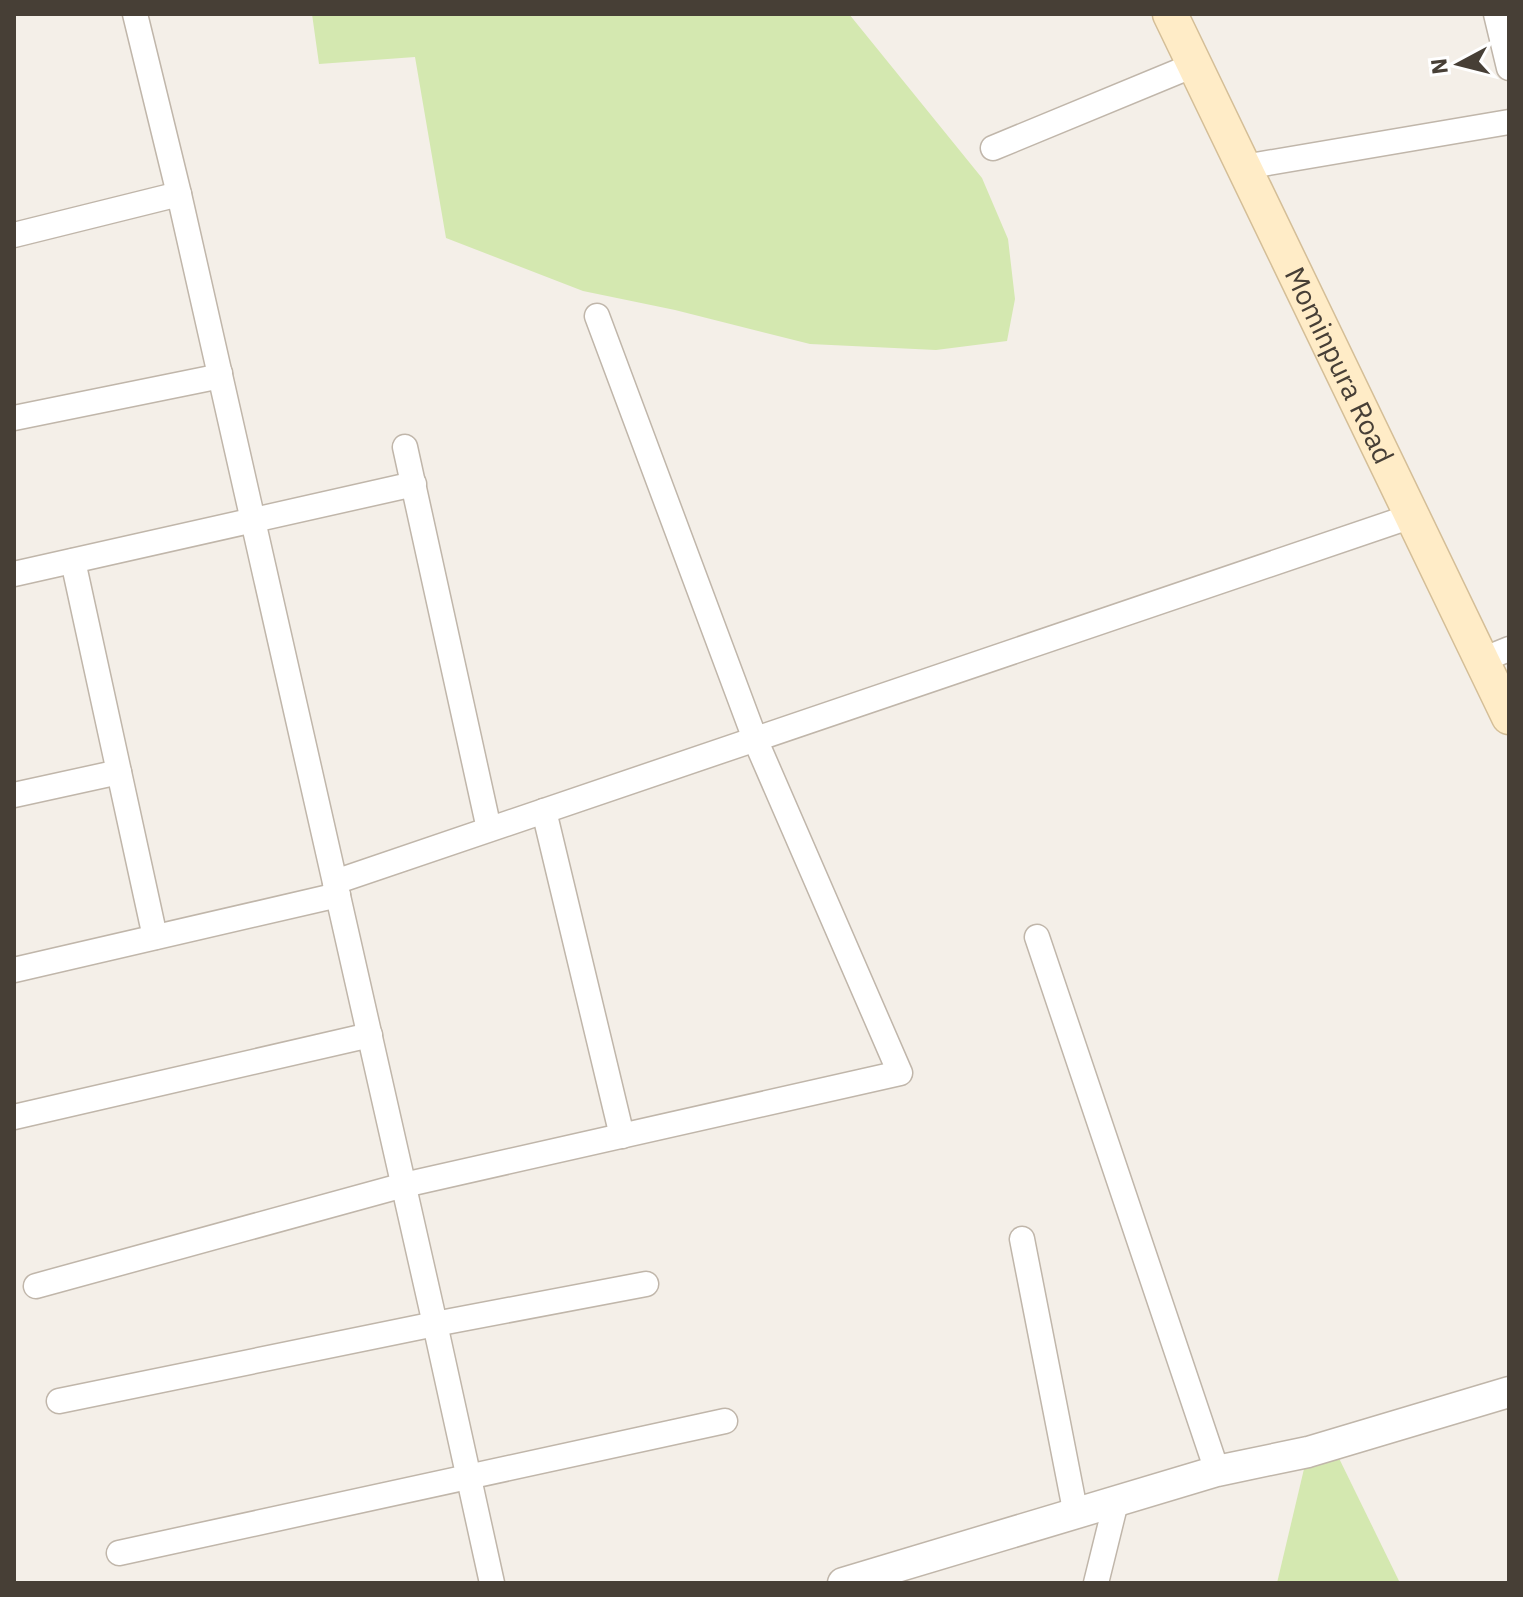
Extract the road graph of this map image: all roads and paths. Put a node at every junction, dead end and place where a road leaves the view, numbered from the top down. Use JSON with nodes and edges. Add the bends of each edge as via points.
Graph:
{"nodes":[{"id":1,"x":135,"y":14,"type":"edge"},
{"id":2,"x":1170,"y":14,"type":"edge"},
{"id":3,"x":1496,"y":14,"type":"edge"},
{"id":4,"x":1194,"y":65,"type":"junction"},
{"id":5,"x":1509,"y":68,"type":"edge"},
{"id":6,"x":1509,"y":122,"type":"edge"},
{"id":7,"x":993,"y":148,"type":"dead end"},
{"id":8,"x":1244,"y":167,"type":"junction"},
{"id":9,"x":179,"y":194,"type":"junction"},
{"id":10,"x":14,"y":235,"type":"edge"},
{"id":11,"x":597,"y":316,"type":"dead end"},
{"id":12,"x":220,"y":373,"type":"junction"},
{"id":13,"x":14,"y":418,"type":"edge"},
{"id":14,"x":405,"y":447,"type":"dead end"},
{"id":15,"x":414,"y":484,"type":"junction"},
{"id":16,"x":1412,"y":516,"type":"junction"},
{"id":17,"x":253,"y":519,"type":"junction"},
{"id":18,"x":73,"y":561,"type":"junction"},
{"id":19,"x":14,"y":574,"type":"edge"},
{"id":20,"x":1495,"y":655,"type":"edge"},
{"id":21,"x":1509,"y":717,"type":"edge"},
{"id":22,"x":755,"y":739,"type":"junction"},
{"id":23,"x":119,"y":772,"type":"junction"},
{"id":24,"x":14,"y":795,"type":"edge"},
{"id":25,"x":544,"y":811,"type":"junction"},
{"id":26,"x":489,"y":829,"type":"junction"},
{"id":27,"x":336,"y":888,"type":"junction"},
{"id":28,"x":155,"y":937,"type":"junction"},
{"id":29,"x":1037,"y":937,"type":"dead end"},
{"id":30,"x":14,"y":970,"type":"edge"},
{"id":31,"x":370,"y":1035,"type":"junction"},
{"id":32,"x":14,"y":1117,"type":"edge"},
{"id":33,"x":622,"y":1136,"type":"junction"},
{"id":34,"x":404,"y":1185,"type":"junction"},
{"id":35,"x":1022,"y":1239,"type":"dead end"},
{"id":36,"x":646,"y":1284,"type":"dead end"},
{"id":37,"x":36,"y":1286,"type":"dead end"},
{"id":38,"x":435,"y":1324,"type":"junction"},
{"id":39,"x":1509,"y":1392,"type":"edge"},
{"id":40,"x":59,"y":1401,"type":"dead end"},
{"id":41,"x":725,"y":1421,"type":"dead end"},
{"id":42,"x":1217,"y":1471,"type":"junction"},
{"id":43,"x":470,"y":1477,"type":"junction"},
{"id":44,"x":1116,"y":1502,"type":"junction"},
{"id":45,"x":1076,"y":1515,"type":"junction"},
{"id":46,"x":119,"y":1553,"type":"dead end"},
{"id":47,"x":492,"y":1583,"type":"edge"},
{"id":48,"x":843,"y":1583,"type":"edge"},
{"id":49,"x":1096,"y":1583,"type":"edge"}],
"edges":[{"from":1,"to":9,"type":"street"},
{"from":2,"to":4,"type":"main road","name":"Mominpura Road"},
{"from":3,"to":5,"type":"street"},
{"from":4,"to":7,"type":"street"},
{"from":4,"to":8,"type":"main road","name":"Mominpura Road"},
{"from":6,"to":8,"type":"street"},
{"from":8,"to":16,"type":"main road","name":"Mominpura Road"},
{"from":9,"to":10,"type":"street"},
{"from":9,"to":12,"type":"street"},
{"from":11,"to":22,"type":"street"},
{"from":12,"to":13,"type":"street"},
{"from":12,"to":17,"type":"street"},
{"from":14,"to":15,"type":"street"},
{"from":15,"to":17,"type":"street"},
{"from":15,"to":26,"type":"street"},
{"from":16,"to":20,"type":"main road","name":"Mominpura Road"},
{"from":16,"to":22,"type":"street"},
{"from":17,"to":18,"type":"street"},
{"from":17,"to":27,"type":"street"},
{"from":18,"to":19,"type":"street"},
{"from":18,"to":23,"type":"street"},
{"from":20,"to":21,"type":"main road","name":"Mominpura Road"},
{"from":22,"to":25,"type":"street"},
{"from":22,"to":33,"type":"street","via":[[900,1073]]},
{"from":23,"to":24,"type":"street"},
{"from":23,"to":28,"type":"street"},
{"from":25,"to":26,"type":"street"},
{"from":25,"to":33,"type":"street"},
{"from":26,"to":27,"type":"street"},
{"from":27,"to":28,"type":"street"},
{"from":27,"to":31,"type":"street"},
{"from":28,"to":30,"type":"street"},
{"from":29,"to":42,"type":"street"},
{"from":31,"to":32,"type":"street"},
{"from":31,"to":34,"type":"street"},
{"from":33,"to":34,"type":"street"},
{"from":34,"to":37,"type":"street"},
{"from":34,"to":38,"type":"street"},
{"from":35,"to":45,"type":"street"},
{"from":36,"to":38,"type":"street"},
{"from":38,"to":40,"type":"street"},
{"from":38,"to":43,"type":"street"},
{"from":39,"to":42,"type":"street","via":[[1308,1452]]},
{"from":41,"to":43,"type":"street"},
{"from":42,"to":44,"type":"street"},
{"from":43,"to":46,"type":"street"},
{"from":43,"to":47,"type":"street"},
{"from":44,"to":45,"type":"street"},
{"from":44,"to":49,"type":"street"},
{"from":45,"to":48,"type":"street"}]}
